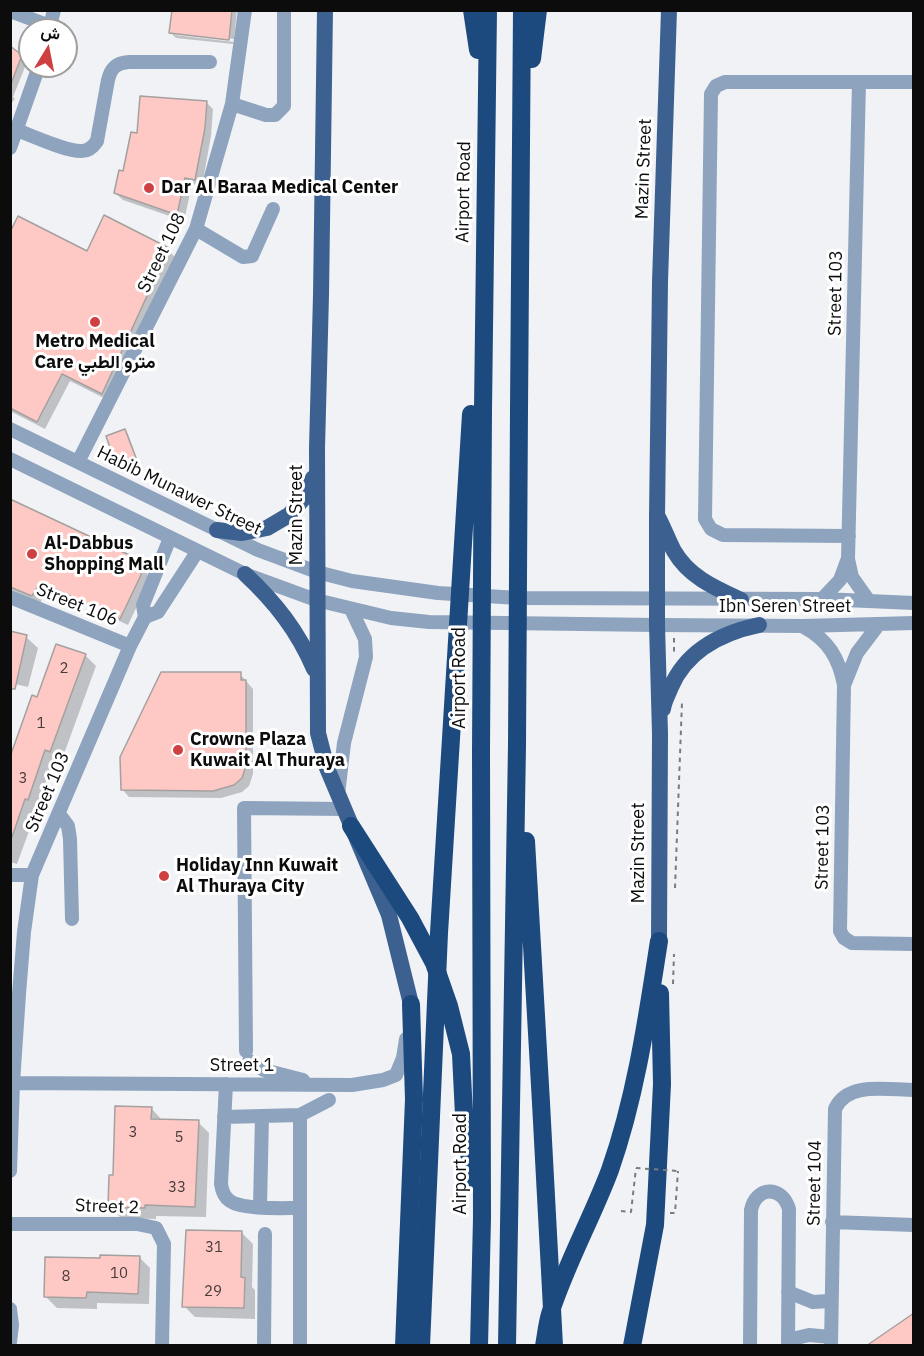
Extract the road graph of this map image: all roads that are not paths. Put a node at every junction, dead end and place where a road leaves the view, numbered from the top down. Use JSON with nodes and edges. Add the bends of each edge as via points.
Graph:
{"nodes":[{"id":1,"x":245,"y":10,"type":"edge"},
{"id":2,"x":284,"y":10,"type":"edge"},
{"id":3,"x":325,"y":10,"type":"edge"},
{"id":4,"x":472,"y":10,"type":"edge"},
{"id":5,"x":488,"y":10,"type":"edge"},
{"id":6,"x":522,"y":10,"type":"edge"},
{"id":7,"x":538,"y":10,"type":"edge"},
{"id":8,"x":10,"y":11,"type":"edge"},
{"id":9,"x":672,"y":14,"type":"edge"},
{"id":10,"x":26,"y":18,"type":"edge"},
{"id":11,"x":210,"y":62,"type":"dead end"},
{"id":12,"x":35,"y":78,"type":"edge"},
{"id":13,"x":859,"y":82,"type":"junction"},
{"id":14,"x":914,"y":82,"type":"edge"},
{"id":15,"x":232,"y":104,"type":"junction"},
{"id":16,"x":486,"y":104,"type":"junction"},
{"id":17,"x":17,"y":130,"type":"junction"},
{"id":18,"x":520,"y":147,"type":"junction"},
{"id":19,"x":10,"y":148,"type":"edge"},
{"id":20,"x":273,"y":209,"type":"dead end"},
{"id":21,"x":196,"y":229,"type":"junction"},
{"id":22,"x":477,"y":411,"type":"junction"},
{"id":23,"x":10,"y":429,"type":"edge"},
{"id":24,"x":317,"y":448,"type":"junction"},
{"id":25,"x":10,"y":459,"type":"edge"},
{"id":26,"x":78,"y":462,"type":"junction"},
{"id":27,"x":657,"y":516,"type":"junction"},
{"id":28,"x":217,"y":530,"type":"junction"},
{"id":29,"x":849,"y":536,"type":"junction"},
{"id":30,"x":170,"y":538,"type":"junction"},
{"id":31,"x":197,"y":552,"type":"junction"},
{"id":32,"x":848,"y":559,"type":"junction"},
{"id":33,"x":317,"y":572,"type":"junction"},
{"id":34,"x":244,"y":574,"type":"junction"},
{"id":35,"x":10,"y":597,"type":"edge"},
{"id":36,"x":657,"y":599,"type":"junction"},
{"id":37,"x":822,"y":599,"type":"junction"},
{"id":38,"x":316,"y":600,"type":"junction"},
{"id":39,"x":741,"y":600,"type":"junction"},
{"id":40,"x":869,"y":601,"type":"junction"},
{"id":41,"x":914,"y":603,"type":"edge"},
{"id":42,"x":351,"y":609,"type":"junction"},
{"id":43,"x":145,"y":617,"type":"junction"},
{"id":44,"x":914,"y":622,"type":"edge"},
{"id":45,"x":879,"y":624,"type":"junction"},
{"id":46,"x":657,"y":625,"type":"junction"},
{"id":47,"x":759,"y":625,"type":"junction"},
{"id":48,"x":803,"y":626,"type":"junction"},
{"id":49,"x":130,"y":646,"type":"junction"},
{"id":50,"x":843,"y":678,"type":"junction"},
{"id":51,"x":318,"y":680,"type":"junction"},
{"id":52,"x":660,"y":734,"type":"junction"},
{"id":53,"x":517,"y":747,"type":"junction"},
{"id":54,"x":344,"y":810,"type":"junction"},
{"id":55,"x":59,"y":814,"type":"junction"},
{"id":56,"x":10,"y":874,"type":"edge"},
{"id":57,"x":32,"y":875,"type":"junction"},
{"id":58,"x":72,"y":919,"type":"dead end"},
{"id":59,"x":658,"y":941,"type":"junction"},
{"id":60,"x":914,"y":944,"type":"edge"},
{"id":61,"x":411,"y":1004,"type":"junction"},
{"id":62,"x":13,"y":1083,"type":"junction"},
{"id":63,"x":226,"y":1084,"type":"junction"},
{"id":64,"x":320,"y":1085,"type":"junction"},
{"id":65,"x":914,"y":1090,"type":"edge"},
{"id":66,"x":329,"y":1100,"type":"dead end"},
{"id":67,"x":300,"y":1115,"type":"junction"},
{"id":68,"x":262,"y":1116,"type":"junction"},
{"id":69,"x":224,"y":1117,"type":"junction"},
{"id":70,"x":10,"y":1171,"type":"edge"},
{"id":71,"x":260,"y":1207,"type":"junction"},
{"id":72,"x":298,"y":1208,"type":"junction"},
{"id":73,"x":482,"y":1218,"type":"junction"},
{"id":74,"x":832,"y":1222,"type":"junction"},
{"id":75,"x":10,"y":1224,"type":"edge"},
{"id":76,"x":914,"y":1225,"type":"edge"},
{"id":77,"x":265,"y":1234,"type":"dead end"},
{"id":78,"x":788,"y":1292,"type":"junction"},
{"id":79,"x":831,"y":1299,"type":"junction"},
{"id":80,"x":10,"y":1309,"type":"edge"},
{"id":81,"x":831,"y":1341,"type":"edge"},
{"id":82,"x":10,"y":1342,"type":"edge"},
{"id":83,"x":788,"y":1343,"type":"edge"},
{"id":84,"x":162,"y":1346,"type":"edge"},
{"id":85,"x":264,"y":1346,"type":"edge"},
{"id":86,"x":300,"y":1346,"type":"edge"},
{"id":87,"x":404,"y":1346,"type":"edge"},
{"id":88,"x":421,"y":1346,"type":"edge"},
{"id":89,"x":479,"y":1346,"type":"edge"},
{"id":90,"x":507,"y":1346,"type":"edge"},
{"id":91,"x":544,"y":1346,"type":"edge"},
{"id":92,"x":554,"y":1346,"type":"edge"},
{"id":93,"x":632,"y":1346,"type":"edge"},
{"id":94,"x":750,"y":1346,"type":"edge"}],
"edges":[{"from":1,"to":15,"type":"street","name":"Street 108"},
{"from":2,"to":15,"type":"street","via":[[284,106],[274,115],[266,115]]},
{"from":3,"to":24,"type":"main road","name":"Mazin Street"},
{"from":4,"to":16,"type":"highway"},
{"from":5,"to":16,"type":"highway","name":"Airport Road"},
{"from":6,"to":18,"type":"highway"},
{"from":7,"to":18,"type":"highway"},
{"from":8,"to":10,"type":"street"},
{"from":9,"to":27,"type":"main road","name":"Mazin Street","via":[[660,282]]},
{"from":11,"to":17,"type":"street","via":[[121,62],[114,66],[97,141],[85,151]]},
{"from":12,"to":17,"type":"street"},
{"from":13,"to":14,"type":"street"},
{"from":13,"to":29,"type":"street","name":"Street 103"},
{"from":13,"to":29,"type":"street","via":[[724,82],[713,89],[711,99],[705,519],[711,529],[723,536]]},
{"from":15,"to":21,"type":"street","name":"Street 108"},
{"from":16,"to":22,"type":"highway","name":"Airport Road","via":[[482,369]]},
{"from":17,"to":19,"type":"street"},
{"from":18,"to":53,"type":"highway","bridge":true},
{"from":20,"to":21,"type":"street","via":[[248,258]]},
{"from":21,"to":26,"type":"street","name":"Street 108"},
{"from":22,"to":73,"type":"highway","name":"Airport Road","bridge":true},
{"from":22,"to":88,"type":"highway","bridge":true,"via":[[440,921]]},
{"from":23,"to":26,"type":"street","name":"Habib Munawer Street"},
{"from":24,"to":28,"type":"main road","via":[[315,473],[306,496],[289,515],[267,528],[242,533]]},
{"from":24,"to":33,"type":"main road","name":"Mazin Street"},
{"from":25,"to":30,"type":"street"},
{"from":26,"to":28,"type":"street","name":"Habib Munawer Street"},
{"from":27,"to":36,"type":"main road","name":"Mazin Street"},
{"from":27,"to":39,"type":"main road","via":[[685,566],[701,580]]},
{"from":28,"to":33,"type":"street","name":"Habib Munawer Street"},
{"from":29,"to":32,"type":"street","name":"Street 103"},
{"from":30,"to":31,"type":"street"},
{"from":30,"to":43,"type":"street","name":"Street 103","via":[[142,605]]},
{"from":31,"to":34,"type":"street"},
{"from":31,"to":43,"type":"street","name":"Street 103","via":[[158,612]]},
{"from":32,"to":37,"type":"street","name":"Street 103","via":[[840,580]]},
{"from":32,"to":40,"type":"street","name":"Street 103","via":[[852,577]]},
{"from":33,"to":36,"type":"street","name":"Habib Munawer Street","via":[[438,593]]},
{"from":33,"to":38,"type":"main road","name":"Mazin Street"},
{"from":34,"to":38,"type":"street"},
{"from":34,"to":51,"type":"main road","via":[[289,621]]},
{"from":35,"to":49,"type":"street","name":"Street 106"},
{"from":36,"to":39,"type":"street","name":"Ibn Seren Street"},
{"from":36,"to":46,"type":"main road","name":"Mazin Street"},
{"from":37,"to":39,"type":"street","name":"Ibn Seren Street"},
{"from":37,"to":40,"type":"street","name":"Ibn Seren Street"},
{"from":38,"to":42,"type":"street"},
{"from":38,"to":51,"type":"main road","name":"Mazin Street"},
{"from":40,"to":41,"type":"street","name":"Ibn Seren Street"},
{"from":42,"to":46,"type":"street","via":[[429,622]]},
{"from":42,"to":54,"type":"street","via":[[365,639],[366,657],[344,743]]},
{"from":43,"to":49,"type":"street","name":"Street 103"},
{"from":44,"to":45,"type":"street","name":"Ibn Seren Street"},
{"from":45,"to":48,"type":"street","name":"Ibn Seren Street"},
{"from":45,"to":50,"type":"street","name":"Street 103","via":[[856,653]]},
{"from":46,"to":47,"type":"street","name":"Ibn Seren Street"},
{"from":46,"to":52,"type":"main road","name":"Mazin Street"},
{"from":47,"to":48,"type":"street","name":"Ibn Seren Street"},
{"from":47,"to":52,"type":"main road","via":[[719,638],[692,657],[676,677],[664,704]]},
{"from":48,"to":50,"type":"street","via":[[831,649]]},
{"from":49,"to":55,"type":"street","name":"Street 103"},
{"from":50,"to":60,"type":"street","name":"Street 103","via":[[840,931],[852,943]]},
{"from":51,"to":54,"type":"main road","name":"Mazin Street","via":[[318,733]]},
{"from":52,"to":59,"type":"main road","name":"Mazin Street"},
{"from":53,"to":90,"type":"highway"},
{"from":53,"to":92,"type":"highway","bridge":true,"via":[[530,884]]},
{"from":54,"to":61,"type":"main road","name":"Mazin Street","via":[[388,915]]},
{"from":54,"to":64,"type":"street","via":[[244,808],[248,1056],[264,1070]]},
{"from":54,"to":73,"type":"highway","via":[[434,963],[445,995],[461,1054],[465,1136]]},
{"from":55,"to":57,"type":"street","name":"Street 103"},
{"from":55,"to":58,"type":"street","via":[[68,826],[70,839]]},
{"from":56,"to":57,"type":"street"},
{"from":57,"to":62,"type":"street","name":"Street 103"},
{"from":59,"to":91,"type":"highway","via":[[642,1052],[621,1132],[549,1316]]},
{"from":59,"to":93,"type":"highway","via":[[662,1084],[659,1172],[655,1225]]},
{"from":61,"to":64,"type":"street","name":"Street 1","via":[[406,1047],[396,1075],[352,1085]]},
{"from":61,"to":87,"type":"highway","via":[[414,1100]]},
{"from":62,"to":63,"type":"street","name":"Street 1"},
{"from":62,"to":70,"type":"street","name":"Street 103"},
{"from":63,"to":64,"type":"street","name":"Street 1"},
{"from":63,"to":69,"type":"street"},
{"from":65,"to":74,"type":"street","name":"Street 104","via":[[857,1090],[837,1103]]},
{"from":66,"to":67,"type":"street"},
{"from":67,"to":68,"type":"street"},
{"from":67,"to":72,"type":"street"},
{"from":68,"to":69,"type":"street"},
{"from":68,"to":71,"type":"street"},
{"from":69,"to":71,"type":"street","via":[[222,1191],[236,1204]]},
{"from":71,"to":72,"type":"street"},
{"from":72,"to":86,"type":"street"},
{"from":73,"to":89,"type":"highway","name":"Airport Road"},
{"from":74,"to":76,"type":"street"},
{"from":74,"to":79,"type":"street","name":"Street 104"},
{"from":75,"to":84,"type":"street","name":"Street 2","via":[[137,1224],[156,1228],[164,1244]]},
{"from":77,"to":85,"type":"street"},
{"from":78,"to":79,"type":"street","via":[[813,1302]]},
{"from":78,"to":83,"type":"street"},
{"from":78,"to":94,"type":"street","via":[[789,1209],[781,1195],[765,1192],[753,1202],[751,1210]]},
{"from":79,"to":81,"type":"street","name":"Street 104"},
{"from":80,"to":82,"type":"street"},
{"from":81,"to":83,"type":"street","via":[[809,1335]]}]}
